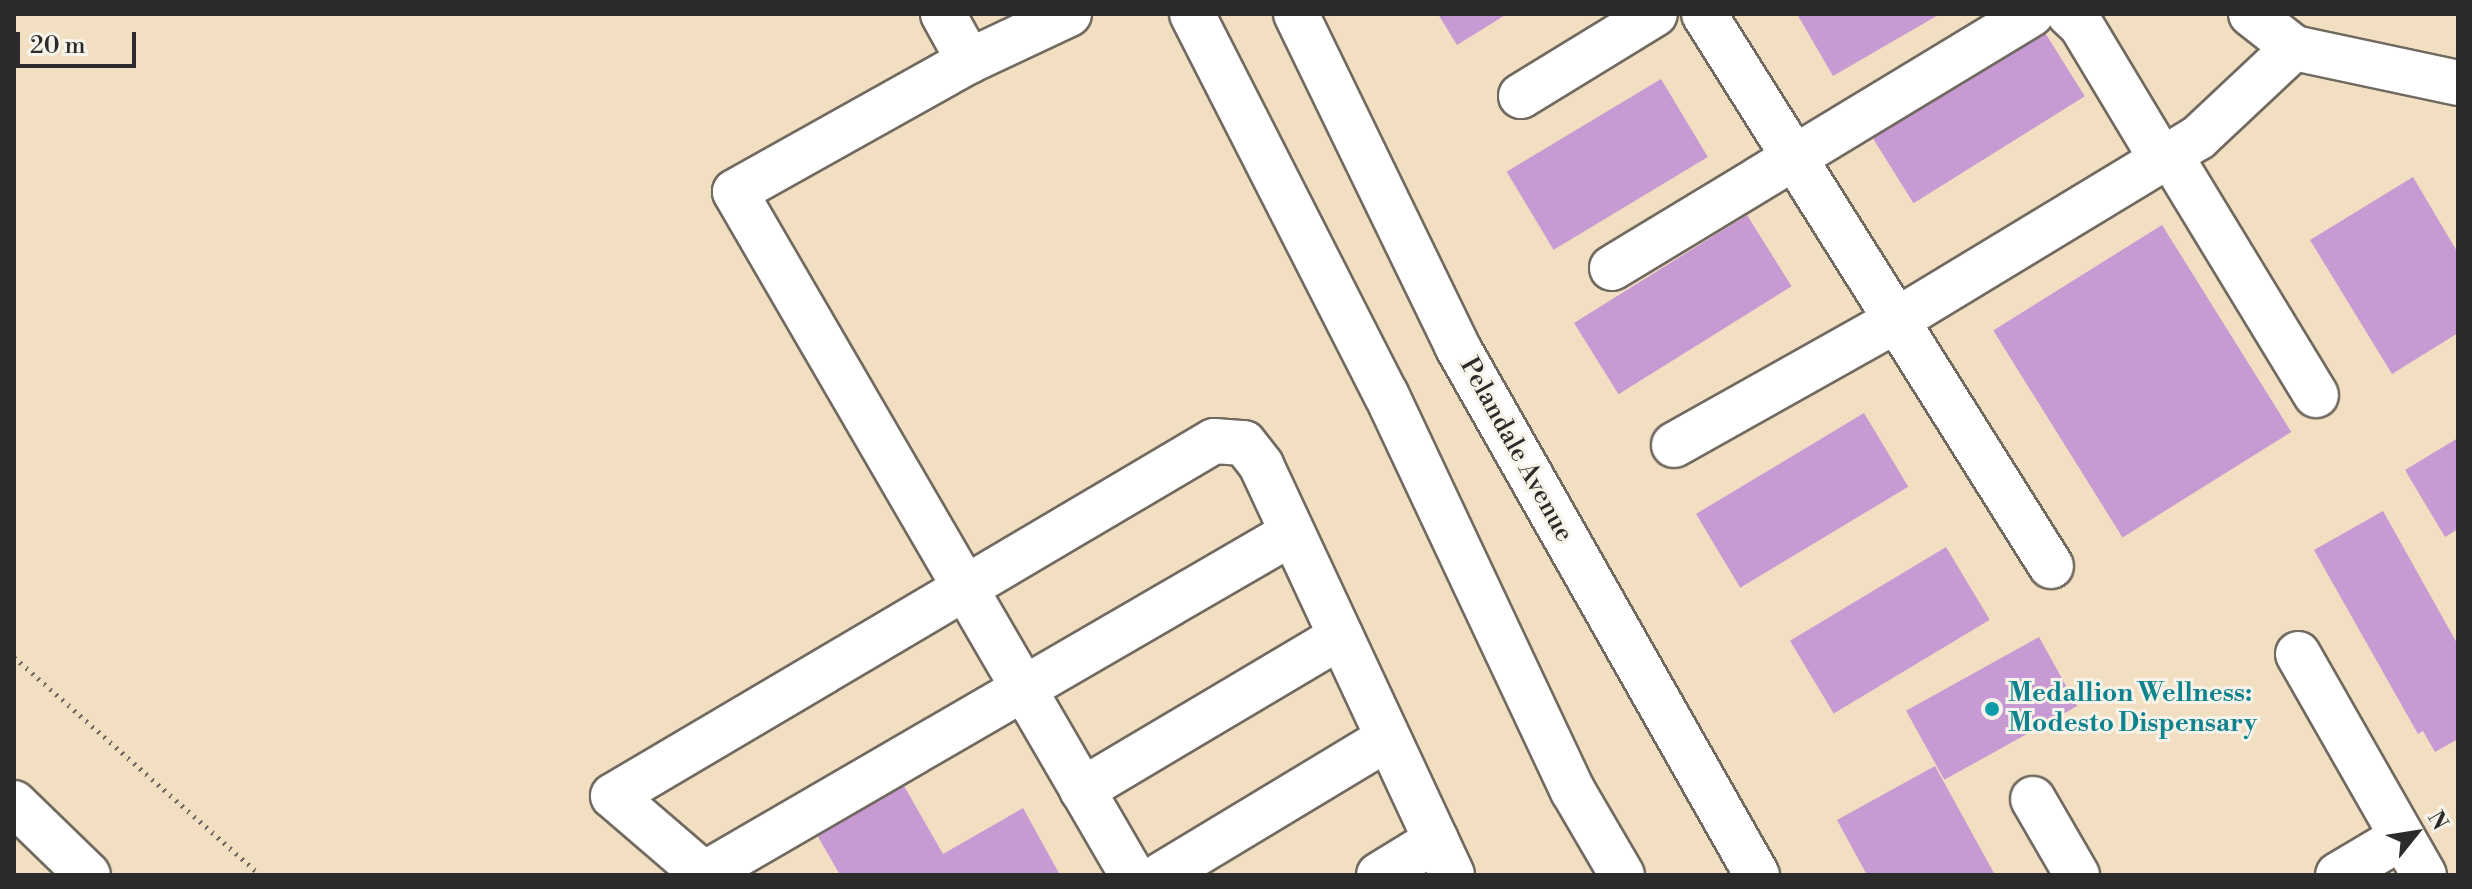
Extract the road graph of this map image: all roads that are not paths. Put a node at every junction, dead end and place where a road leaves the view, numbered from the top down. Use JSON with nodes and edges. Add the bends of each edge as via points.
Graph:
{"nodes":[{"id":1,"x":943,"y":14,"type":"edge"},
{"id":2,"x":1069,"y":14,"type":"edge"},
{"id":3,"x":1192,"y":14,"type":"edge"},
{"id":4,"x":1296,"y":14,"type":"edge"},
{"id":5,"x":1655,"y":14,"type":"edge"},
{"id":6,"x":1704,"y":14,"type":"edge"},
{"id":7,"x":2031,"y":14,"type":"edge"},
{"id":8,"x":2069,"y":14,"type":"edge"},
{"id":9,"x":2251,"y":14,"type":"edge"},
{"id":10,"x":2294,"y":48,"type":"junction"},
{"id":11,"x":969,"y":61,"type":"junction"},
{"id":12,"x":2458,"y":83,"type":"edge"},
{"id":13,"x":1521,"y":96,"type":"dead end"},
{"id":14,"x":1792,"y":155,"type":"junction"},
{"id":15,"x":2166,"y":158,"type":"junction"},
{"id":16,"x":1612,"y":268,"type":"dead end"},
{"id":17,"x":1897,"y":320,"type":"junction"},
{"id":18,"x":2316,"y":395,"type":"dead end"},
{"id":19,"x":1674,"y":445,"type":"dead end"},
{"id":20,"x":1292,"y":533,"type":"junction"},
{"id":21,"x":2051,"y":566,"type":"dead end"},
{"id":22,"x":966,"y":590,"type":"junction"},
{"id":23,"x":1341,"y":636,"type":"junction"},
{"id":24,"x":2298,"y":654,"type":"dead end"},
{"id":25,"x":1025,"y":691,"type":"junction"},
{"id":26,"x":1388,"y":738,"type":"junction"},
{"id":27,"x":1082,"y":790,"type":"junction"},
{"id":28,"x":2033,"y":799,"type":"dead end"},
{"id":29,"x":14,"y":803,"type":"edge"},
{"id":30,"x":2402,"y":837,"type":"junction"},
{"id":31,"x":1444,"y":858,"type":"edge"},
{"id":32,"x":88,"y":875,"type":"edge"},
{"id":33,"x":705,"y":875,"type":"edge"},
{"id":34,"x":1132,"y":875,"type":"edge"},
{"id":35,"x":1161,"y":875,"type":"edge"},
{"id":36,"x":1379,"y":875,"type":"edge"},
{"id":37,"x":1622,"y":875,"type":"edge"},
{"id":38,"x":1757,"y":875,"type":"edge"},
{"id":39,"x":2077,"y":875,"type":"edge"},
{"id":40,"x":2338,"y":875,"type":"edge"},
{"id":41,"x":2424,"y":875,"type":"edge"}],
"edges":[{"from":1,"to":11,"type":"main road"},
{"from":2,"to":11,"type":"main road"},
{"from":3,"to":37,"type":"main road","via":[[1386,394],[1573,791]]},
{"from":4,"to":38,"type":"main road","name":"Pelandale Avenue","via":[[1457,346]]},
{"from":5,"to":13,"type":"main road"},
{"from":6,"to":14,"type":"main road"},
{"from":7,"to":14,"type":"main road"},
{"from":8,"to":15,"type":"main road"},
{"from":9,"to":10,"type":"main road"},
{"from":10,"to":12,"type":"main road"},
{"from":10,"to":15,"type":"main road","via":[[2198,138]]},
{"from":11,"to":22,"type":"main road","via":[[735,192]]},
{"from":14,"to":16,"type":"main road"},
{"from":14,"to":17,"type":"main road"},
{"from":15,"to":17,"type":"main road"},
{"from":15,"to":18,"type":"main road"},
{"from":17,"to":19,"type":"main road"},
{"from":17,"to":21,"type":"main road"},
{"from":20,"to":22,"type":"main road","via":[[1261,465],[1244,443],[1214,441]]},
{"from":20,"to":23,"type":"main road"},
{"from":20,"to":25,"type":"main road"},
{"from":22,"to":25,"type":"main road"},
{"from":22,"to":33,"type":"main road","via":[[613,796]]},
{"from":23,"to":26,"type":"main road"},
{"from":23,"to":27,"type":"main road"},
{"from":24,"to":30,"type":"main road"},
{"from":25,"to":27,"type":"main road"},
{"from":25,"to":33,"type":"main road"},
{"from":26,"to":31,"type":"main road"},
{"from":26,"to":35,"type":"main road"},
{"from":27,"to":34,"type":"main road"},
{"from":28,"to":39,"type":"main road"},
{"from":29,"to":32,"type":"main road"},
{"from":30,"to":40,"type":"main road"},
{"from":30,"to":41,"type":"main road"},
{"from":31,"to":36,"type":"main road"}]}
